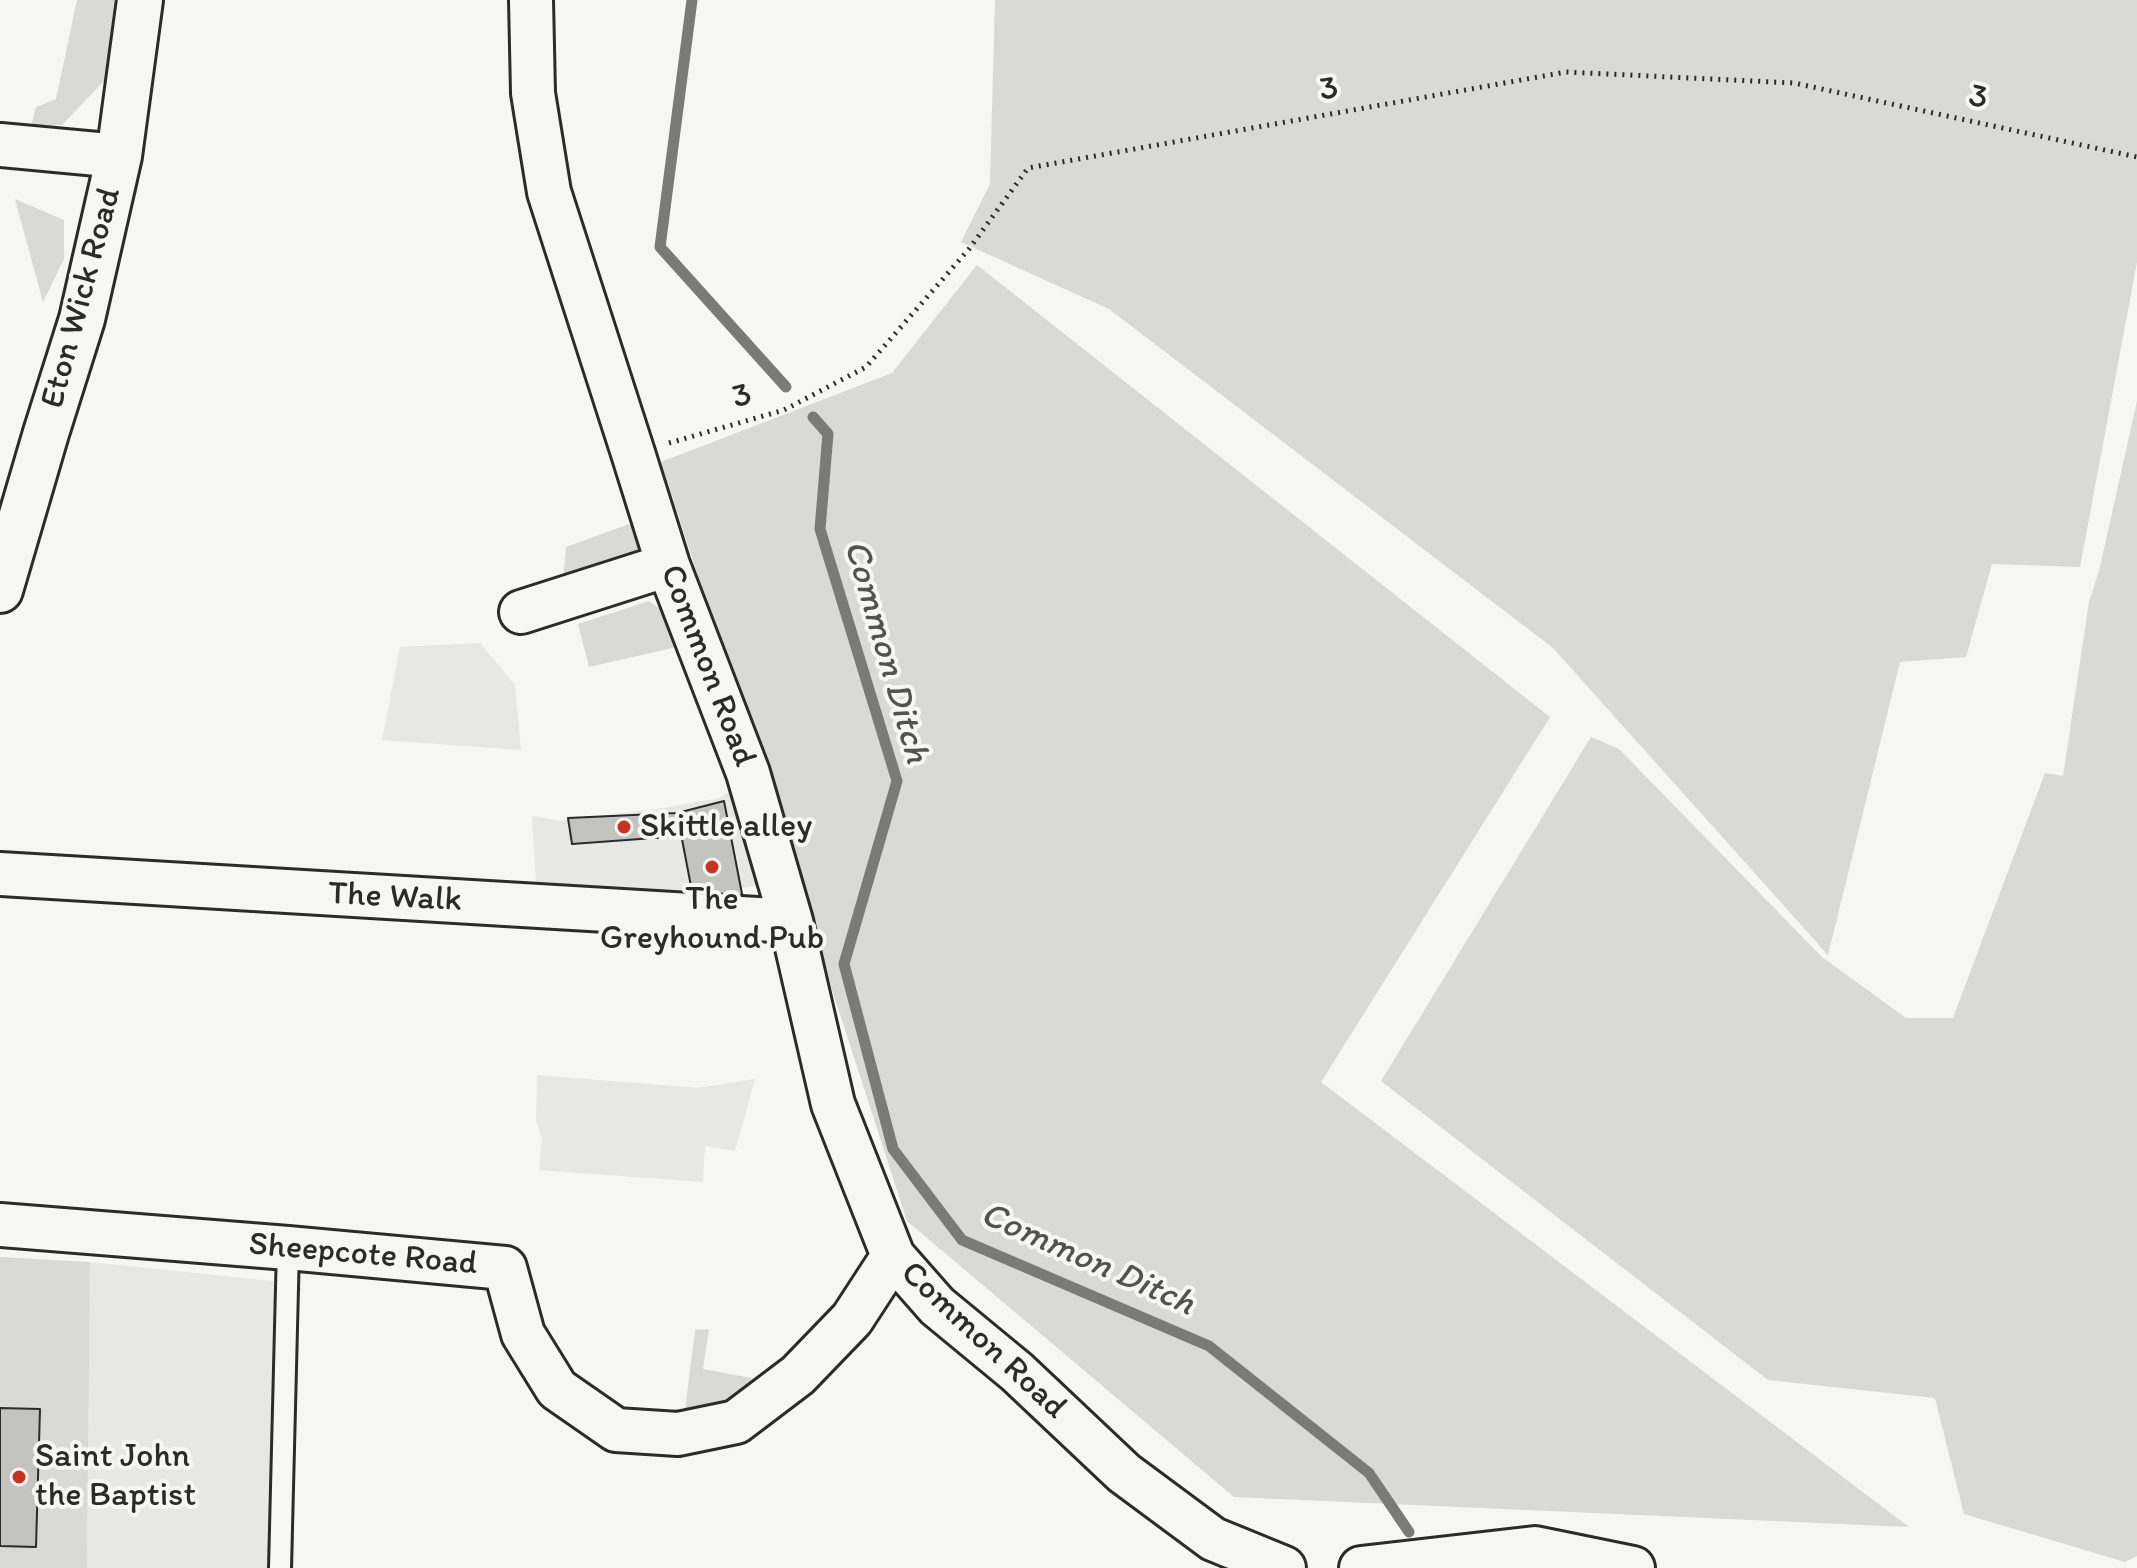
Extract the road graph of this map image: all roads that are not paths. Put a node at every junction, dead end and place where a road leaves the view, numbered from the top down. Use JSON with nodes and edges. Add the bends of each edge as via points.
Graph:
{"nodes":[{"id":1,"x":140,"y":0,"type":"edge"},
{"id":2,"x":531,"y":0,"type":"edge"},
{"id":3,"x":0,"y":145,"type":"edge"},
{"id":4,"x":119,"y":156,"type":"junction"},
{"id":5,"x":668,"y":565,"type":"junction"},
{"id":6,"x":0,"y":590,"type":"edge"},
{"id":7,"x":521,"y":612,"type":"dead end"},
{"id":8,"x":0,"y":874,"type":"edge"},
{"id":9,"x":791,"y":921,"type":"junction"},
{"id":10,"x":0,"y":1225,"type":"edge"},
{"id":11,"x":288,"y":1248,"type":"junction"},
{"id":12,"x":893,"y":1256,"type":"junction"},
{"id":13,"x":280,"y":1568,"type":"edge"},
{"id":14,"x":1284,"y":1568,"type":"edge"},
{"id":15,"x":1361,"y":1568,"type":"edge"},
{"id":16,"x":1633,"y":1568,"type":"edge"}],
"edges":[{"from":1,"to":4,"type":"main road","name":"Eton Wick Road"},
{"from":2,"to":5,"type":"street","name":"Common Road","via":[[533,93],[549,192]]},
{"from":3,"to":4,"type":"street"},
{"from":4,"to":6,"type":"main road","name":"Eton Wick Road","via":[[82,319]]},
{"from":5,"to":7,"type":"street"},
{"from":5,"to":9,"type":"street","name":"Common Road","via":[[748,773]]},
{"from":8,"to":9,"type":"street","name":"The Walk"},
{"from":9,"to":12,"type":"street","name":"Common Road","via":[[833,1104]]},
{"from":10,"to":11,"type":"street","name":"Sheepcote Road"},
{"from":11,"to":12,"type":"street","name":"Sheepcote Road","via":[[505,1268],[523,1334],[557,1389],[616,1430],[678,1434],[736,1422],[798,1375],[852,1319]]},
{"from":11,"to":13,"type":"lane"},
{"from":12,"to":14,"type":"street","name":"Common Road","via":[[937,1306],[1017,1372],[1124,1473],[1213,1539]]},
{"from":15,"to":16,"type":"street","via":[[1535,1548]]}]}
